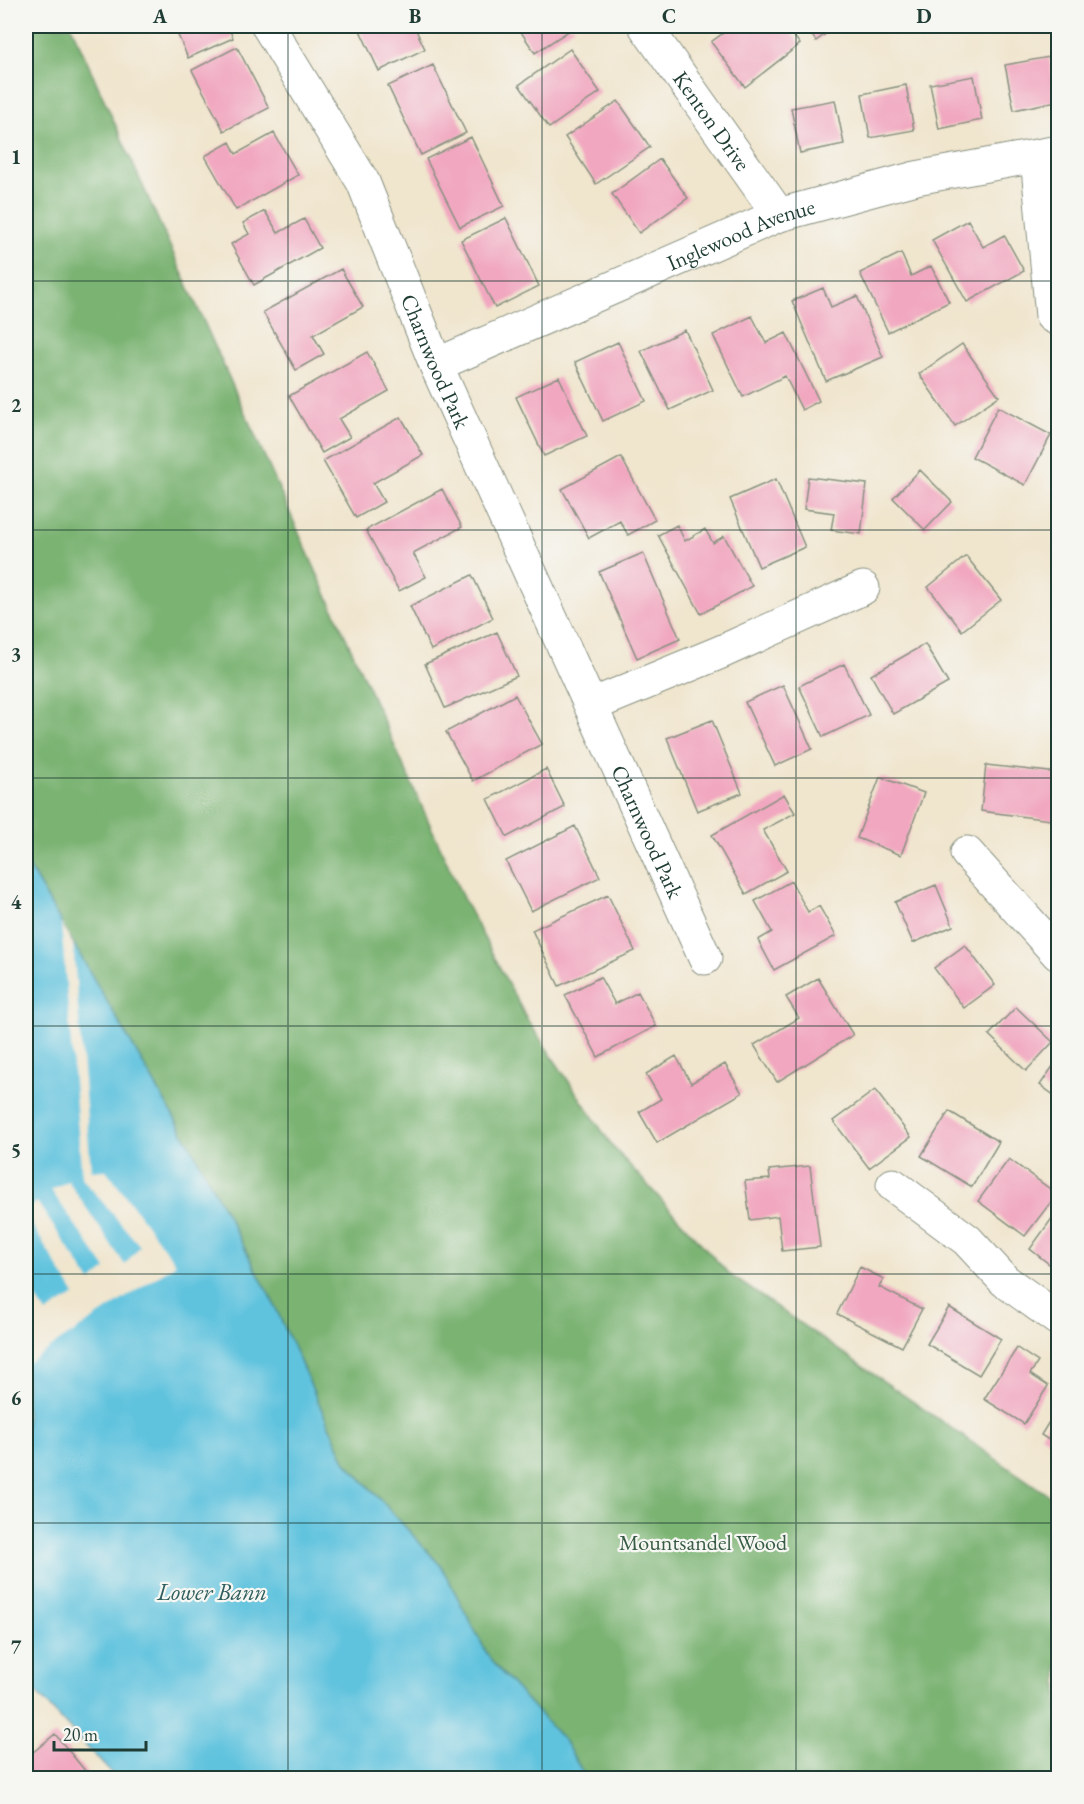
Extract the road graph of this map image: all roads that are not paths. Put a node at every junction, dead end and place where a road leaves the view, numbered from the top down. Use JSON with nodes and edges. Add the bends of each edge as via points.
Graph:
{"nodes":[{"id":1,"x":268,"y":26,"type":"edge"},
{"id":2,"x":645,"y":26,"type":"edge"},
{"id":3,"x":1048,"y":154,"type":"edge"},
{"id":4,"x":779,"y":215,"type":"junction"},
{"id":5,"x":1059,"y":319,"type":"edge"},
{"id":6,"x":436,"y":364,"type":"junction"},
{"id":7,"x":863,"y":588,"type":"dead end"},
{"id":8,"x":592,"y":705,"type":"junction"},
{"id":9,"x":967,"y":853,"type":"dead end"},
{"id":10,"x":1059,"y":954,"type":"edge"},
{"id":11,"x":705,"y":958,"type":"dead end"},
{"id":12,"x":893,"y":1185,"type":"dead end"},
{"id":13,"x":1059,"y":1319,"type":"edge"}],
"edges":[{"from":1,"to":6,"type":"street","name":"Charnwood Park","via":[[363,182]]},
{"from":2,"to":4,"type":"street","name":"Kenton Drive"},
{"from":3,"to":4,"type":"street","name":"Inglewood Avenue","via":[[916,178]]},
{"from":3,"to":5,"type":"street","via":[[1052,316]]},
{"from":4,"to":6,"type":"street","name":"Inglewood Avenue"},
{"from":6,"to":8,"type":"street","name":"Charnwood Park"},
{"from":7,"to":8,"type":"street"},
{"from":8,"to":11,"type":"street","name":"Charnwood Park"},
{"from":9,"to":10,"type":"street"},
{"from":12,"to":13,"type":"street","via":[[966,1240],[1005,1281]]}]}
